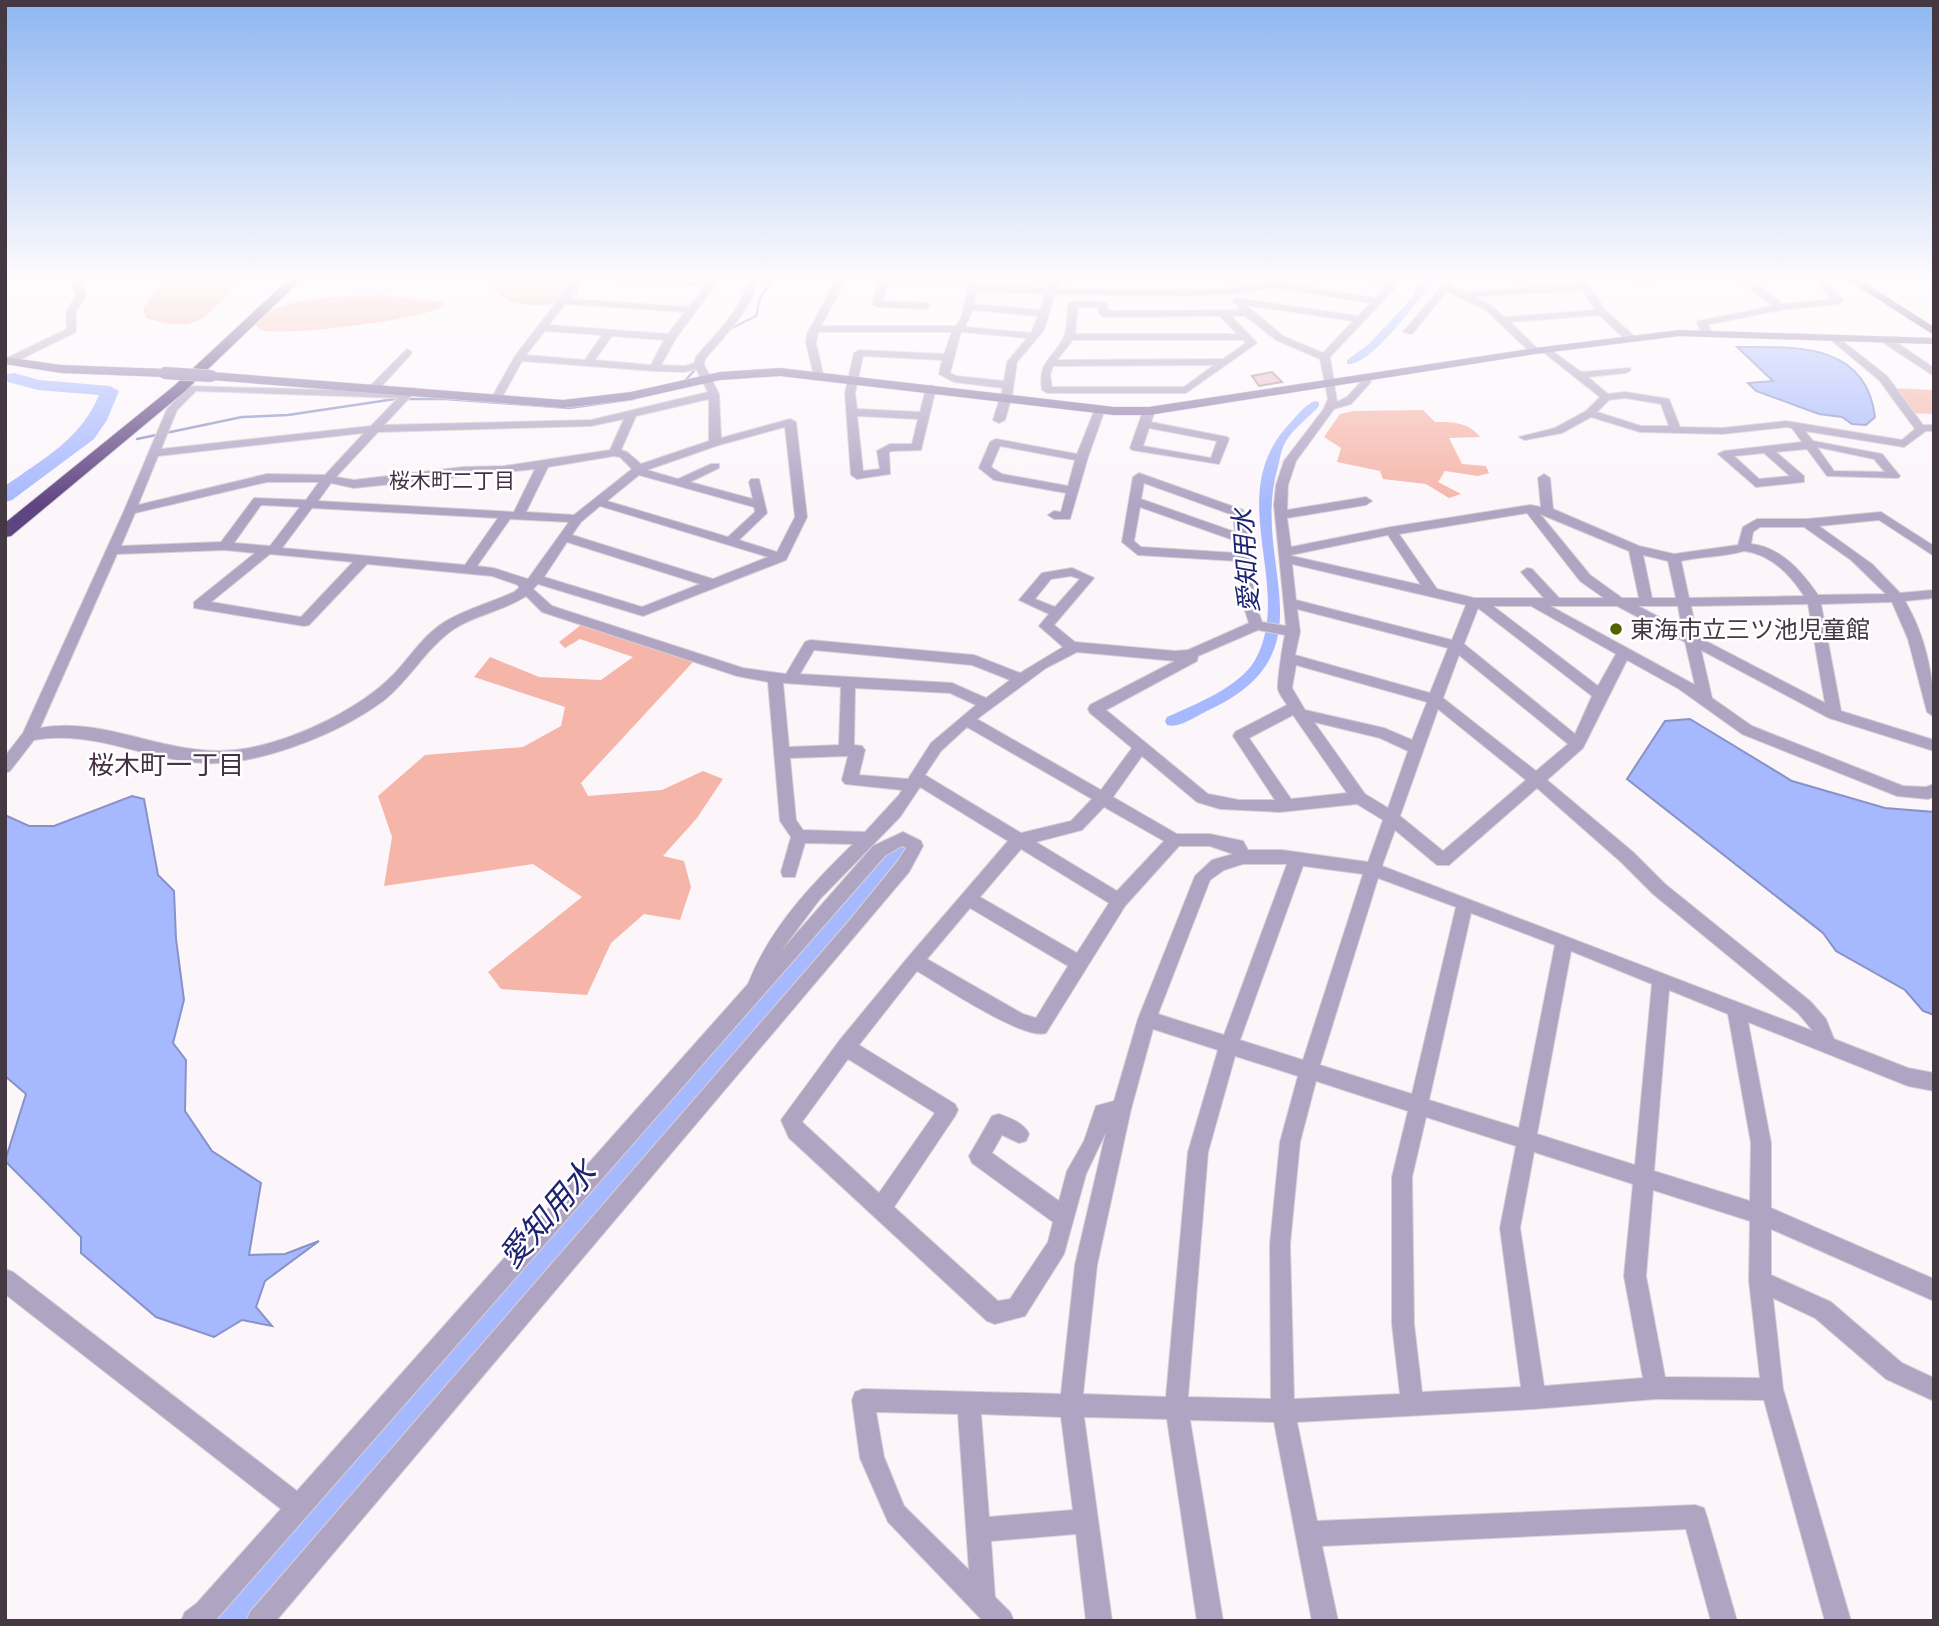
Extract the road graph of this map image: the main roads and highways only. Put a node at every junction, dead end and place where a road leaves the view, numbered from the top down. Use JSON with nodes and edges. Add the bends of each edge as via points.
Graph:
{"nodes":[{"id":1,"x":202,"y":354,"type":"edge"},
{"id":2,"x":216,"y":354,"type":"edge"},
{"id":3,"x":1522,"y":354,"type":"edge"},
{"id":4,"x":7,"y":361,"type":"edge"},
{"id":5,"x":5,"y":520,"type":"edge"},
{"id":6,"x":5,"y":532,"type":"edge"}],
"edges":[{"from":1,"to":5,"type":"highway"},
{"from":2,"to":6,"type":"highway"},
{"from":3,"to":4,"type":"main road","bridge":true,"via":[[1149,411],[818,374],[761,372],[708,378],[631,396],[540,403],[375,387],[61,369]]}]}
